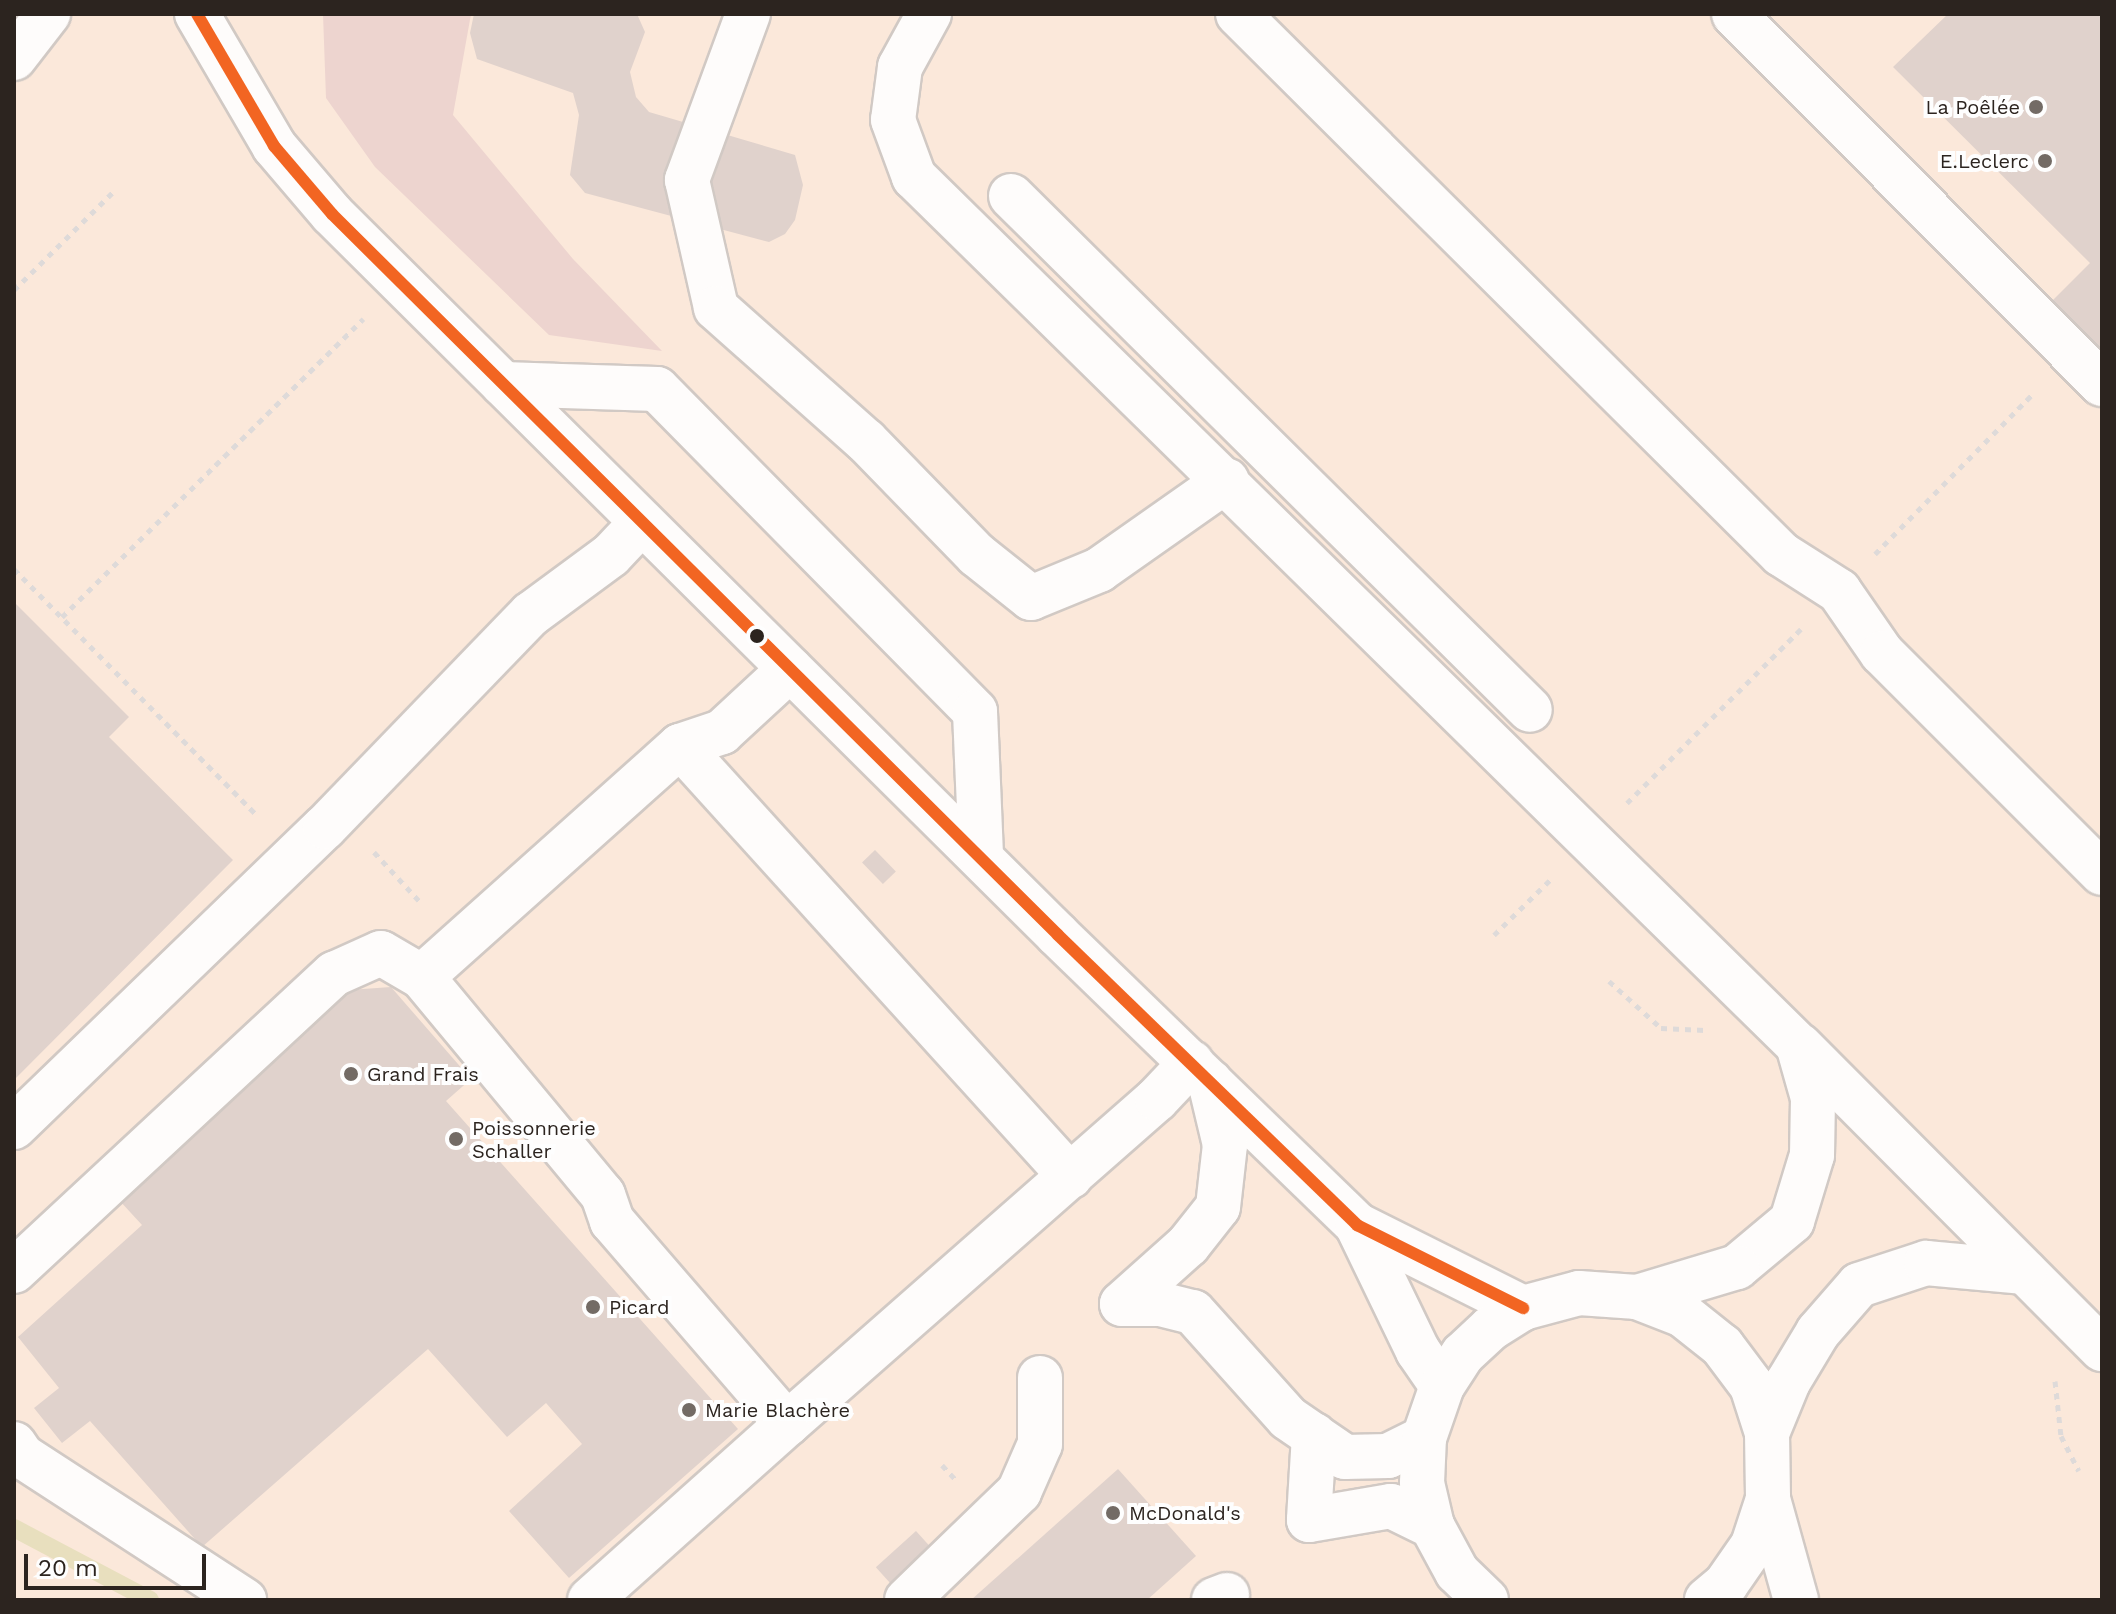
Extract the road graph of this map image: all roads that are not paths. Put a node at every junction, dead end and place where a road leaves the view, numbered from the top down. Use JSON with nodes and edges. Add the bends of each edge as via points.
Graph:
{"nodes":[{"id":1,"x":48,"y":14,"type":"edge"},
{"id":2,"x":197,"y":14,"type":"edge"},
{"id":3,"x":748,"y":14,"type":"edge"},
{"id":4,"x":929,"y":14,"type":"edge"},
{"id":5,"x":1238,"y":14,"type":"edge"},
{"id":6,"x":1734,"y":14,"type":"edge"},
{"id":7,"x":14,"y":58,"type":"edge"},
{"id":8,"x":1011,"y":196,"type":"dead end"},
{"id":9,"x":2087,"y":369,"type":"edge"},
{"id":10,"x":503,"y":384,"type":"junction"},
{"id":11,"x":1227,"y":480,"type":"junction"},
{"id":12,"x":642,"y":522,"type":"junction"},
{"id":13,"x":790,"y":669,"type":"junction"},
{"id":14,"x":1530,"y":710,"type":"dead end"},
{"id":15,"x":680,"y":746,"type":"junction"},
{"id":16,"x":981,"y":857,"type":"junction"},
{"id":17,"x":2102,"y":873,"type":"edge"},
{"id":18,"x":422,"y":977,"type":"junction"},
{"id":19,"x":1785,"y":1032,"type":"junction"},
{"id":20,"x":1200,"y":1073,"type":"junction"},
{"id":21,"x":14,"y":1127,"type":"edge"},
{"id":22,"x":1070,"y":1176,"type":"junction"},
{"id":23,"x":1357,"y":1225,"type":"junction"},
{"id":24,"x":14,"y":1271,"type":"edge"},
{"id":25,"x":2025,"y":1272,"type":"junction"},
{"id":26,"x":1637,"y":1297,"type":"junction"},
{"id":27,"x":1523,"y":1308,"type":"junction"},
{"id":28,"x":2102,"y":1349,"type":"edge"},
{"id":29,"x":1040,"y":1378,"type":"dead end"},
{"id":30,"x":1442,"y":1386,"type":"junction"},
{"id":31,"x":787,"y":1424,"type":"junction"},
{"id":32,"x":1767,"y":1433,"type":"junction"},
{"id":33,"x":1314,"y":1435,"type":"junction"},
{"id":34,"x":1424,"y":1438,"type":"junction"},
{"id":35,"x":14,"y":1444,"type":"edge"},
{"id":36,"x":1768,"y":1499,"type":"junction"},
{"id":37,"x":1432,"y":1526,"type":"junction"},
{"id":38,"x":244,"y":1600,"type":"edge"},
{"id":39,"x":590,"y":1600,"type":"edge"},
{"id":40,"x":907,"y":1600,"type":"edge"},
{"id":41,"x":1486,"y":1600,"type":"edge"},
{"id":42,"x":1707,"y":1600,"type":"edge"},
{"id":43,"x":1796,"y":1600,"type":"edge"}],
"edges":[{"from":1,"to":7,"type":"street"},
{"from":2,"to":10,"type":"street","via":[[274,146]]},
{"from":3,"to":11,"type":"street","via":[[687,180],[716,308],[866,441],[977,555],[1031,598],[1099,570]]},
{"from":4,"to":11,"type":"street","via":[[900,67],[893,120],[914,177]]},
{"from":5,"to":17,"type":"street","via":[[1761,535],[1839,591],[1882,653]]},
{"from":6,"to":9,"type":"street"},
{"from":8,"to":14,"type":"street"},
{"from":10,"to":12,"type":"street"},
{"from":10,"to":16,"type":"street","via":[[657,389],[975,712]]},
{"from":11,"to":19,"type":"street"},
{"from":12,"to":13,"type":"street"},
{"from":12,"to":21,"type":"street","via":[[611,555],[531,614],[325,827]]},
{"from":13,"to":15,"type":"street","via":[[722,732]]},
{"from":13,"to":16,"type":"street"},
{"from":15,"to":18,"type":"street"},
{"from":15,"to":22,"type":"street"},
{"from":16,"to":20,"type":"street"},
{"from":18,"to":24,"type":"street","via":[[381,953],[334,974]]},
{"from":18,"to":31,"type":"street","via":[[603,1195],[612,1221]]},
{"from":19,"to":25,"type":"street"},
{"from":19,"to":26,"type":"street","via":[[1813,1098],[1812,1155],[1792,1221],[1737,1267]]},
{"from":20,"to":22,"type":"street"},
{"from":20,"to":23,"type":"street"},
{"from":20,"to":33,"type":"street","via":[[1225,1145],[1218,1207],[1188,1245],[1122,1304],[1160,1304],[1193,1312],[1288,1418]]},
{"from":22,"to":31,"type":"street"},
{"from":23,"to":27,"type":"street"},
{"from":23,"to":30,"type":"street","via":[[1418,1351]]},
{"from":25,"to":28,"type":"street"},
{"from":25,"to":32,"type":"street","via":[[1926,1263],[1859,1285],[1818,1332],[1788,1382]]},
{"from":26,"to":27,"type":"street","via":[[1579,1293]]},
{"from":26,"to":32,"type":"street","via":[[1683,1315],[1722,1346],[1752,1386]]},
{"from":27,"to":30,"type":"street","via":[[1472,1345]]},
{"from":29,"to":40,"type":"street","via":[[1040,1444],[1019,1492]]},
{"from":30,"to":34,"type":"street"},
{"from":31,"to":39,"type":"street"},
{"from":32,"to":36,"type":"street"},
{"from":33,"to":34,"type":"street","via":[[1345,1457],[1388,1456]]},
{"from":33,"to":37,"type":"street","via":[[1309,1520],[1391,1506]]},
{"from":34,"to":37,"type":"street","via":[[1422,1483]]},
{"from":35,"to":38,"type":"street","via":[[22,1456]]},
{"from":36,"to":42,"type":"street","via":[[1753,1545],[1726,1584]]},
{"from":36,"to":43,"type":"street"},
{"from":37,"to":41,"type":"street","via":[[1457,1572]]}]}
